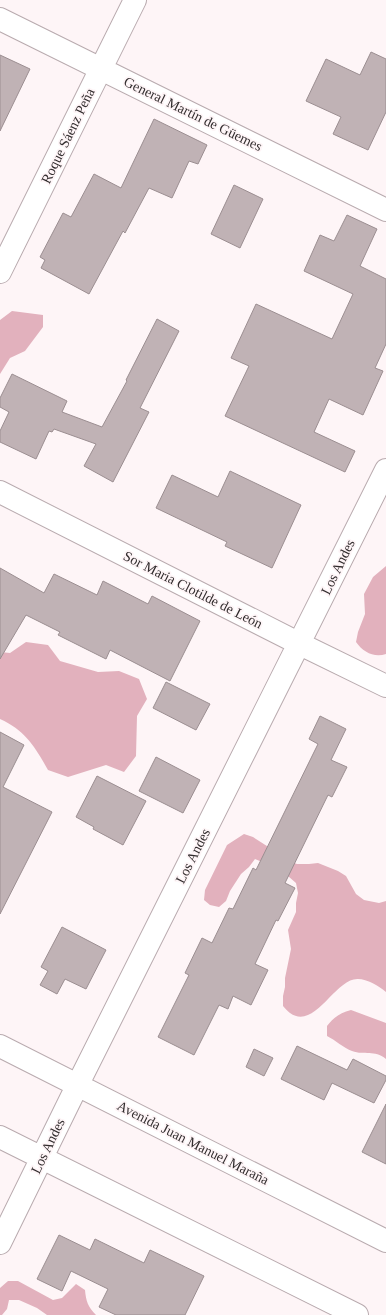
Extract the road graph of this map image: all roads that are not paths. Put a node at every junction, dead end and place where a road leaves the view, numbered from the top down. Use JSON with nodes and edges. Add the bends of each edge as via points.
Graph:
{"nodes":[{"id":1,"x":135,"y":0,"type":"edge"},
{"id":2,"x":0,"y":19,"type":"edge"},
{"id":3,"x":101,"y":69,"type":"junction"},
{"id":4,"x":386,"y":210,"type":"edge"},
{"id":5,"x":0,"y":272,"type":"edge"},
{"id":6,"x":386,"y":470,"type":"edge"},
{"id":7,"x":0,"y":492,"type":"edge"},
{"id":8,"x":300,"y":644,"type":"junction"},
{"id":9,"x":386,"y":686,"type":"edge"},
{"id":10,"x":0,"y":1046,"type":"edge"},
{"id":11,"x":78,"y":1084,"type":"junction"},
{"id":12,"x":0,"y":1137,"type":"edge"},
{"id":13,"x":42,"y":1158,"type":"junction"},
{"id":14,"x":386,"y":1241,"type":"edge"},
{"id":15,"x":0,"y":1243,"type":"edge"},
{"id":16,"x":357,"y":1315,"type":"edge"}],
"edges":[{"from":1,"to":3,"type":"street","name":"Roque Sáenz Peña"},
{"from":2,"to":3,"type":"street","name":"General Martín de Güemes"},
{"from":3,"to":4,"type":"street","name":"General Martín de Güemes"},
{"from":3,"to":5,"type":"street","name":"Roque Sáenz Peña"},
{"from":6,"to":8,"type":"street","name":"Los Andes"},
{"from":7,"to":8,"type":"street","name":"Sor Maria Clotilde de León"},
{"from":8,"to":9,"type":"street","name":"Sor Maria Clotilde de León"},
{"from":8,"to":11,"type":"street","name":"Los Andes"},
{"from":10,"to":11,"type":"street","name":"Avenida Juan Manuel Maraña"},
{"from":11,"to":13,"type":"street","name":"Los Andes"},
{"from":11,"to":14,"type":"street","name":"Avenida Juan Manuel Maraña"},
{"from":12,"to":13,"type":"street"},
{"from":13,"to":15,"type":"street","name":"Los Andes"},
{"from":13,"to":16,"type":"street"}]}
